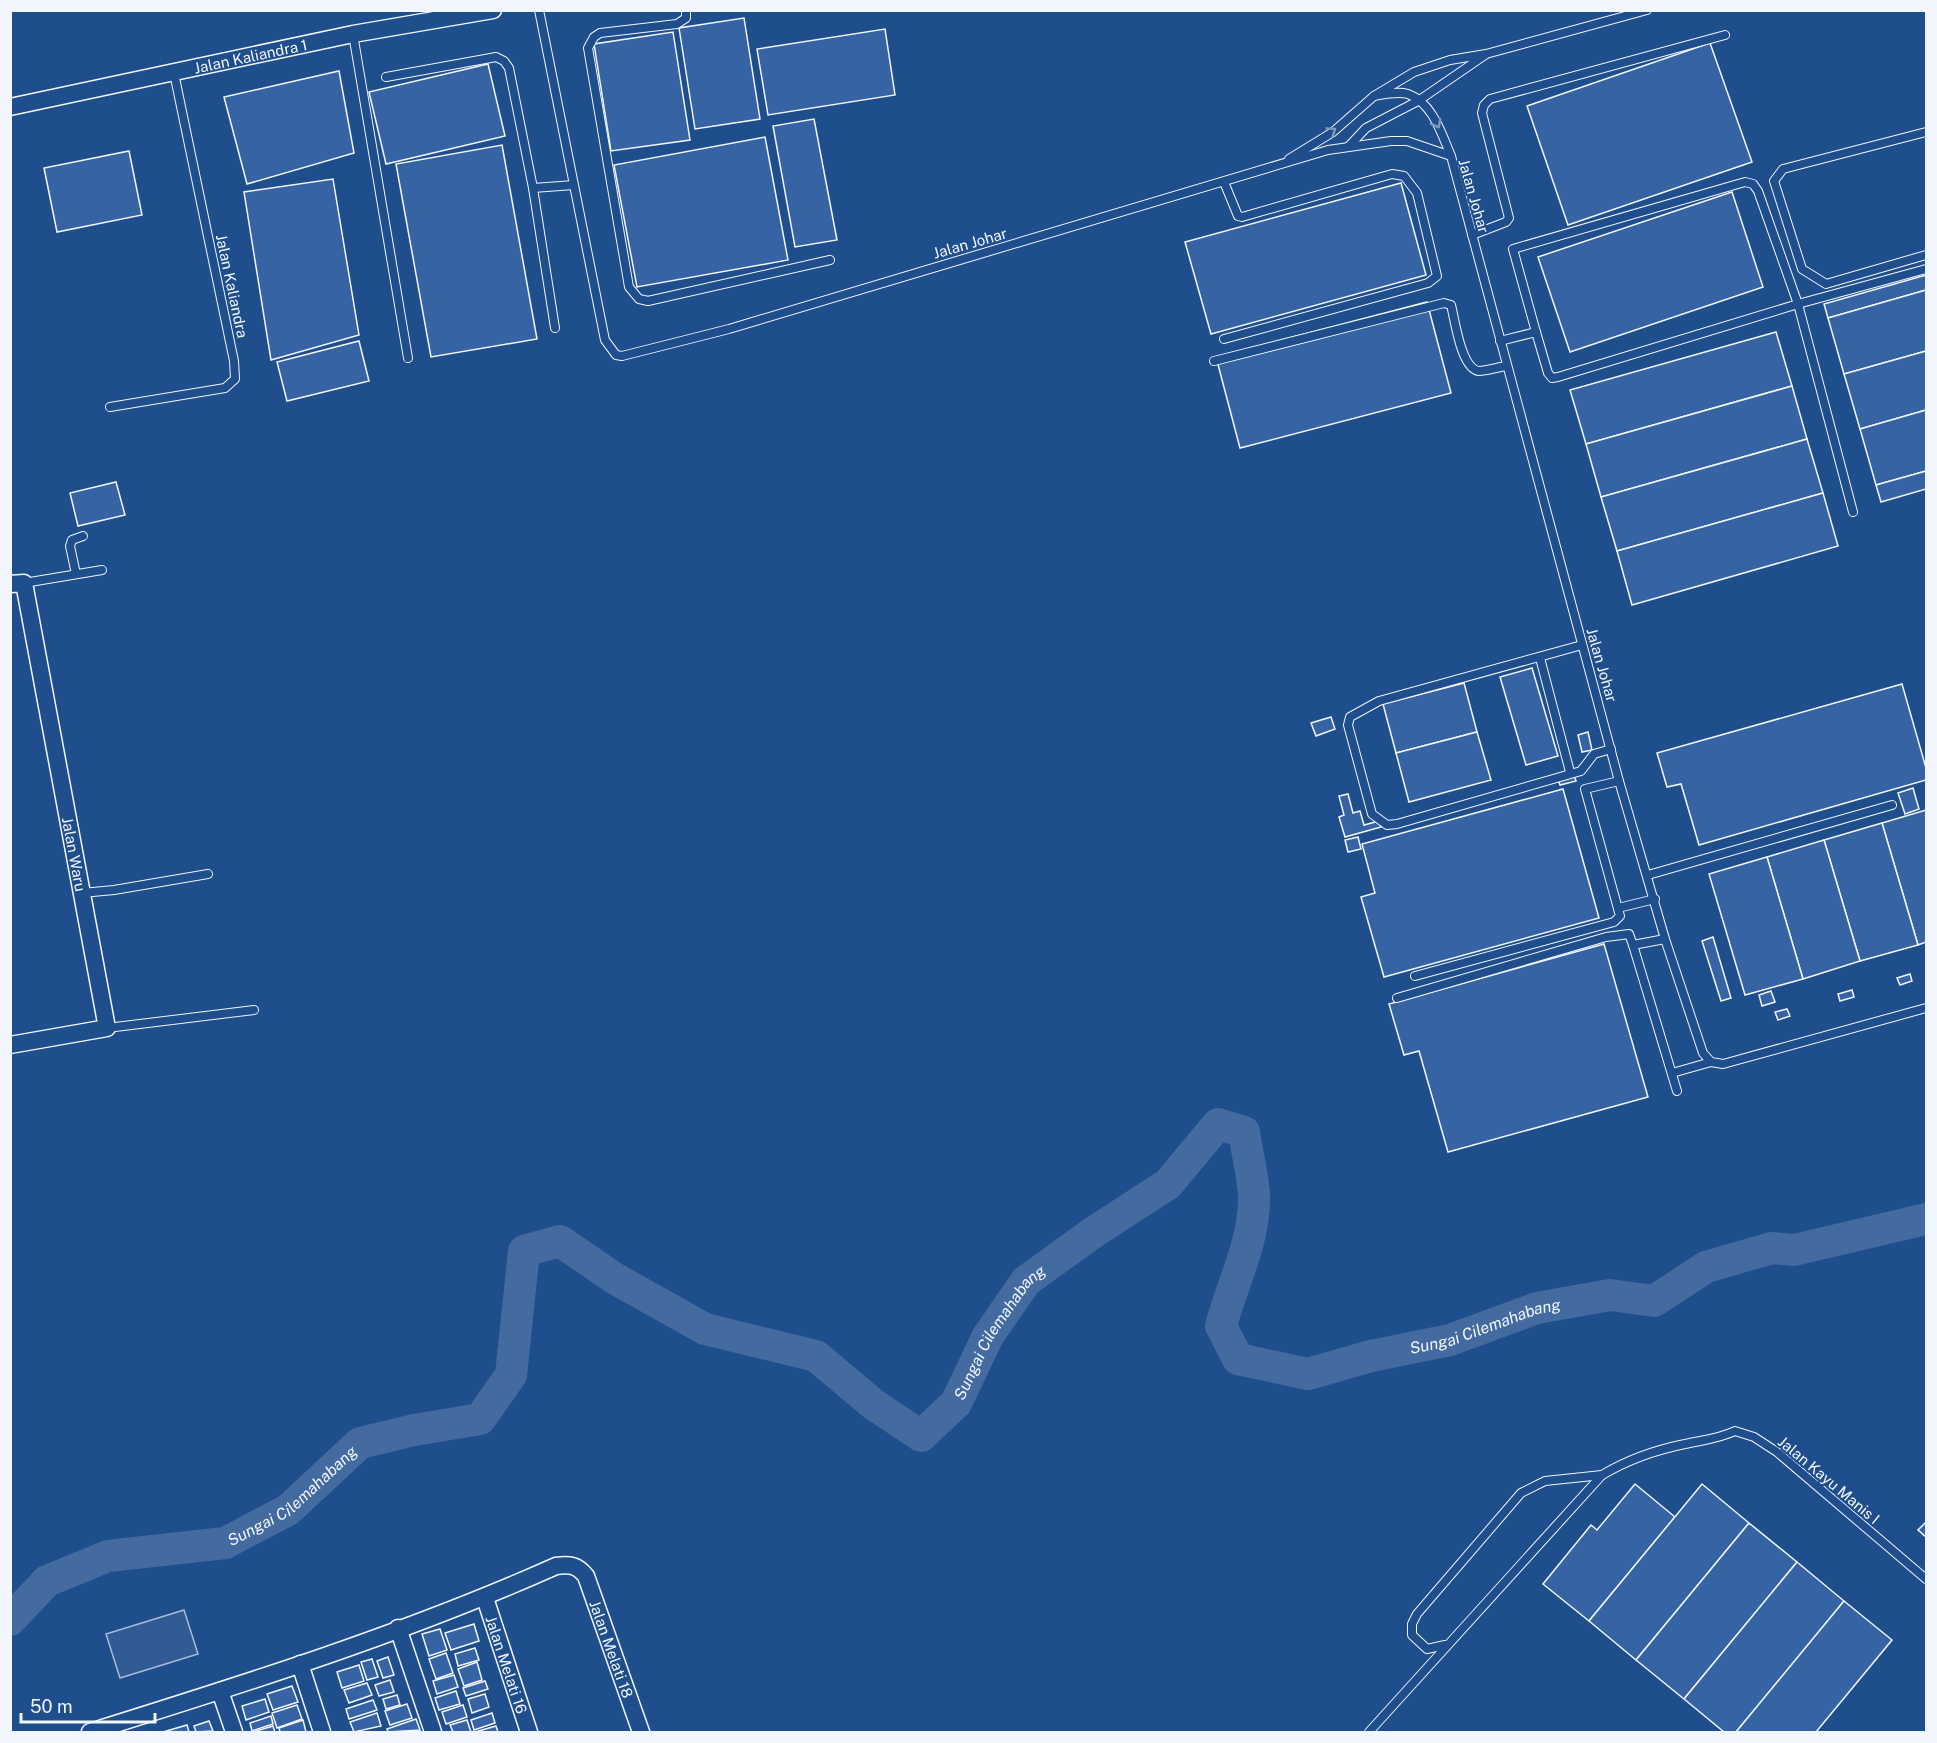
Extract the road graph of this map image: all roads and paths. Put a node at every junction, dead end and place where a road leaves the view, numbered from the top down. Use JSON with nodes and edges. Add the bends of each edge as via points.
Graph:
{"nodes":[{"id":1,"x":493,"y":10,"type":"edge"},
{"id":2,"x":539,"y":10,"type":"edge"},
{"id":3,"x":686,"y":10,"type":"edge"},
{"id":4,"x":1647,"y":10,"type":"edge"},
{"id":5,"x":353,"y":34,"type":"junction"},
{"id":6,"x":1725,"y":35,"type":"dead end"},
{"id":7,"x":1486,"y":54,"type":"junction"},
{"id":8,"x":174,"y":73,"type":"junction"},
{"id":9,"x":386,"y":77,"type":"dead end"},
{"id":10,"x":1374,"y":96,"type":"junction"},
{"id":11,"x":1418,"y":101,"type":"junction"},
{"id":12,"x":10,"y":107,"type":"edge"},
{"id":13,"x":1926,"y":132,"type":"edge"},
{"id":14,"x":1349,"y":146,"type":"junction"},
{"id":15,"x":1450,"y":156,"type":"junction"},
{"id":16,"x":1283,"y":163,"type":"junction"},
{"id":17,"x":1224,"y":182,"type":"junction"},
{"id":18,"x":574,"y":185,"type":"junction"},
{"id":19,"x":532,"y":188,"type":"junction"},
{"id":20,"x":1472,"y":235,"type":"junction"},
{"id":21,"x":1926,"y":255,"type":"edge"},
{"id":22,"x":830,"y":260,"type":"dead end"},
{"id":23,"x":1926,"y":269,"type":"edge"},
{"id":24,"x":1798,"y":304,"type":"junction"},
{"id":25,"x":555,"y":328,"type":"dead end"},
{"id":26,"x":1536,"y":332,"type":"junction"},
{"id":27,"x":1224,"y":339,"type":"dead end"},
{"id":28,"x":1500,"y":341,"type":"junction"},
{"id":29,"x":408,"y":358,"type":"dead end"},
{"id":30,"x":1214,"y":361,"type":"dead end"},
{"id":31,"x":1507,"y":366,"type":"junction"},
{"id":32,"x":110,"y":406,"type":"dead end"},
{"id":33,"x":1853,"y":512,"type":"dead end"},
{"id":34,"x":83,"y":536,"type":"dead end"},
{"id":35,"x":102,"y":570,"type":"dead end"},
{"id":36,"x":76,"y":574,"type":"junction"},
{"id":37,"x":17,"y":583,"type":"edge"},
{"id":38,"x":1582,"y":645,"type":"junction"},
{"id":39,"x":1540,"y":658,"type":"junction"},
{"id":40,"x":1611,"y":749,"type":"junction"},
{"id":41,"x":1570,"y":772,"type":"junction"},
{"id":42,"x":1619,"y":781,"type":"junction"},
{"id":43,"x":1892,"y":805,"type":"dead end"},
{"id":44,"x":208,"y":874,"type":"dead end"},
{"id":45,"x":1648,"y":875,"type":"junction"},
{"id":46,"x":82,"y":893,"type":"junction"},
{"id":47,"x":1654,"y":898,"type":"junction"},
{"id":48,"x":1618,"y":908,"type":"junction"},
{"id":49,"x":1665,"y":939,"type":"junction"},
{"id":50,"x":1633,"y":945,"type":"junction"},
{"id":51,"x":1415,"y":976,"type":"dead end"},
{"id":52,"x":1397,"y":998,"type":"dead end"},
{"id":53,"x":1926,"y":1008,"type":"edge"},
{"id":54,"x":254,"y":1010,"type":"dead end"},
{"id":55,"x":107,"y":1028,"type":"junction"},
{"id":56,"x":10,"y":1045,"type":"edge"},
{"id":57,"x":1711,"y":1062,"type":"junction"},
{"id":58,"x":1672,"y":1073,"type":"junction"},
{"id":59,"x":1677,"y":1091,"type":"dead end"},
{"id":60,"x":1602,"y":1475,"type":"junction"},
{"id":61,"x":1926,"y":1579,"type":"edge"},
{"id":62,"x":484,"y":1598,"type":"junction"},
{"id":63,"x":398,"y":1628,"type":"junction"},
{"id":64,"x":1446,"y":1645,"type":"junction"},
{"id":65,"x":300,"y":1664,"type":"junction"},
{"id":66,"x":220,"y":1691,"type":"junction"},
{"id":67,"x":137,"y":1725,"type":"edge"},
{"id":68,"x":90,"y":1732,"type":"edge"},
{"id":69,"x":234,"y":1732,"type":"edge"},
{"id":70,"x":322,"y":1732,"type":"edge"},
{"id":71,"x":432,"y":1732,"type":"edge"},
{"id":72,"x":529,"y":1732,"type":"edge"},
{"id":73,"x":641,"y":1732,"type":"edge"},
{"id":74,"x":1369,"y":1732,"type":"edge"}],
"edges":[{"from":1,"to":5,"type":"street","name":"Jalan Kaliandra 1"},
{"from":2,"to":18,"type":"lane","name":"Jalan Johar"},
{"from":3,"to":22,"type":"lane","via":[[686,18],[677,24],[600,33],[588,48],[629,287],[648,301]]},
{"from":4,"to":7,"type":"lane"},
{"from":5,"to":8,"type":"street","name":"Jalan Kaliandra 1"},
{"from":5,"to":29,"type":"lane"},
{"from":6,"to":20,"type":"lane","via":[[1490,99],[1482,112],[1509,218]]},
{"from":7,"to":10,"type":"lane","via":[[1414,72]]},
{"from":7,"to":11,"type":"lane"},
{"from":8,"to":12,"type":"street","name":"Jalan Kaliandra 1"},
{"from":8,"to":32,"type":"lane","name":"Jalan Kaliandra","via":[[235,379],[225,388]]},
{"from":9,"to":19,"type":"lane","via":[[496,57],[504,61],[509,68]]},
{"from":10,"to":11,"type":"lane","via":[[1408,94]]},
{"from":16,"to":10,"type":"lane","one_way":true,"via":[[1333,132]]},
{"from":11,"to":14,"type":"lane","via":[[1366,128]]},
{"from":11,"to":15,"type":"lane","one_way":true,"via":[[1433,116]]},
{"from":13,"to":21,"type":"lane","via":[[1782,169],[1774,181],[1802,269],[1826,284]]},
{"from":14,"to":15,"type":"lane","name":"Jalan Johar","via":[[1407,141]]},
{"from":14,"to":16,"type":"lane","name":"Jalan Johar"},
{"from":15,"to":20,"type":"lane","name":"Jalan Johar"},
{"from":16,"to":17,"type":"lane","name":"Jalan Johar"},
{"from":17,"to":18,"type":"lane","name":"Jalan Johar","via":[[729,329],[622,356],[612,352],[605,340]]},
{"from":17,"to":27,"type":"lane","via":[[1238,216],[1242,217],[1392,174],[1404,176],[1417,193],[1437,276],[1428,283]]},
{"from":18,"to":19,"type":"lane"},
{"from":19,"to":25,"type":"lane"},
{"from":20,"to":28,"type":"lane","name":"Jalan Johar"},
{"from":23,"to":24,"type":"lane"},
{"from":24,"to":26,"type":"lane","via":[[1552,378]]},
{"from":24,"to":26,"type":"lane","via":[[1758,191],[1745,182],[1513,249]]},
{"from":24,"to":33,"type":"lane"},
{"from":26,"to":28,"type":"lane"},
{"from":28,"to":31,"type":"lane","name":"Jalan Johar"},
{"from":30,"to":31,"type":"lane","via":[[1444,303],[1451,305],[1465,362],[1480,371]]},
{"from":31,"to":38,"type":"lane","name":"Jalan Johar"},
{"from":34,"to":36,"type":"lane","via":[[72,540],[70,546]]},
{"from":35,"to":36,"type":"lane"},
{"from":36,"to":37,"type":"lane"},
{"from":37,"to":46,"type":"street","name":"Jalan Waru"},
{"from":38,"to":39,"type":"lane"},
{"from":38,"to":40,"type":"lane","name":"Jalan Johar"},
{"from":39,"to":41,"type":"lane"},
{"from":39,"to":41,"type":"lane","via":[[1379,701],[1350,717],[1348,725],[1372,814],[1387,825]]},
{"from":40,"to":41,"type":"lane","via":[[1594,754],[1581,771]]},
{"from":40,"to":42,"type":"lane","name":"Jalan Johar"},
{"from":42,"to":45,"type":"lane","name":"Jalan Johar"},
{"from":42,"to":48,"type":"lane","via":[[1585,789]]},
{"from":43,"to":45,"type":"lane"},
{"from":44,"to":46,"type":"lane"},
{"from":45,"to":47,"type":"lane","name":"Jalan Johar"},
{"from":46,"to":55,"type":"street","name":"Jalan Waru"},
{"from":47,"to":48,"type":"lane"},
{"from":47,"to":49,"type":"lane","name":"Jalan Johar"},
{"from":48,"to":51,"type":"lane","via":[[1620,916],[1614,922]]},
{"from":49,"to":50,"type":"lane"},
{"from":49,"to":57,"type":"lane","name":"Jalan Johar","via":[[1703,1053]]},
{"from":50,"to":52,"type":"lane","via":[[1629,934],[1606,937]]},
{"from":50,"to":58,"type":"lane"},
{"from":53,"to":57,"type":"lane","via":[[1723,1064]]},
{"from":54,"to":55,"type":"lane"},
{"from":55,"to":56,"type":"street"},
{"from":57,"to":58,"type":"lane"},
{"from":58,"to":59,"type":"lane"},
{"from":60,"to":61,"type":"lane","name":"Jalan Kayu Manis I","via":[[1629,1459],[1658,1450],[1719,1439],[1735,1431],[1754,1437],[1777,1452]]},
{"from":60,"to":64,"type":"lane","name":"Jalan Kayu Manis I"},
{"from":60,"to":64,"type":"lane","name":"Jalan Kayu Manis I","via":[[1545,1481],[1521,1493],[1416,1614],[1412,1635],[1426,1649]]},
{"from":62,"to":63,"type":"street"},
{"from":62,"to":72,"type":"street","name":"Jalan Melati 16"},
{"from":62,"to":73,"type":"street","name":"Jalan Melati 18","via":[[556,1566],[568,1564],[579,1568],[586,1576]]},
{"from":63,"to":65,"type":"street"},
{"from":63,"to":71,"type":"street"},
{"from":64,"to":74,"type":"lane","name":"Jalan Kayu Manis I"},
{"from":65,"to":66,"type":"street"},
{"from":65,"to":70,"type":"street"},
{"from":66,"to":67,"type":"street"},
{"from":66,"to":69,"type":"street"},
{"from":67,"to":68,"type":"street"}]}
